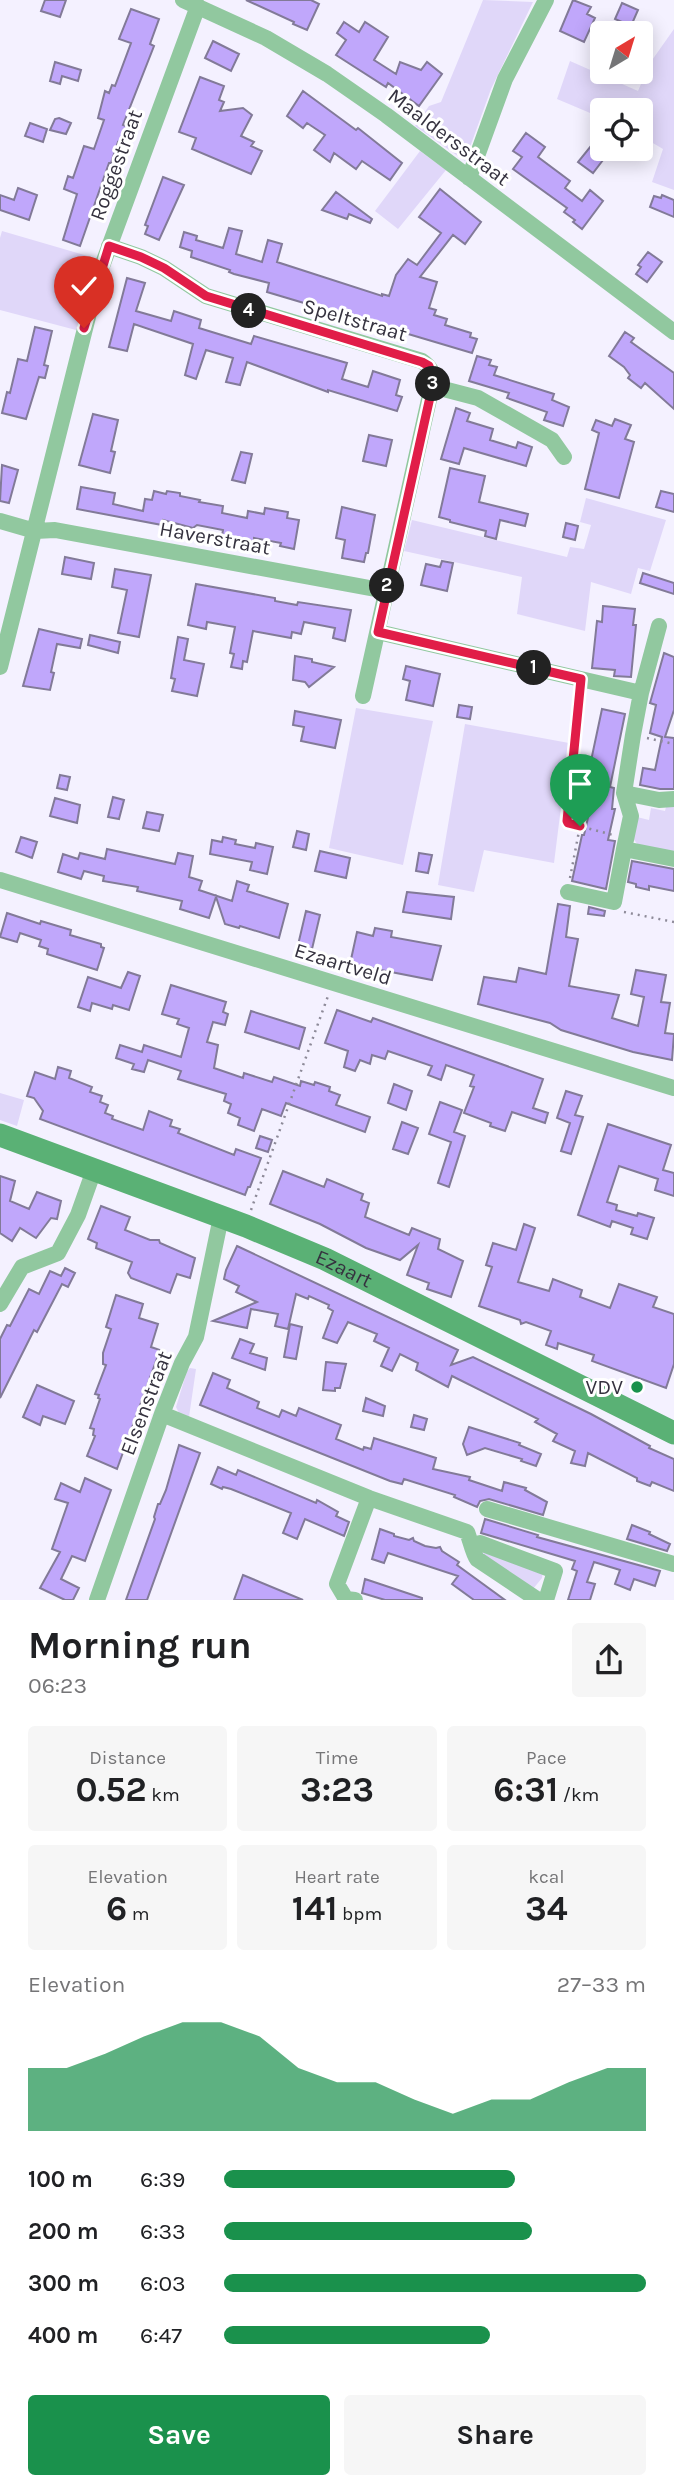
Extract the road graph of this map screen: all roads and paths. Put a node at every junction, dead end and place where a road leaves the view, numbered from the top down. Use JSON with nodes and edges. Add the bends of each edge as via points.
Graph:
{"nodes":[{"id":1,"x":546,"y":0,"type":"edge"},
{"id":2,"x":190,"y":3,"type":"edge"},
{"id":3,"x":469,"y":178,"type":"junction"},
{"id":4,"x":109,"y":246,"type":"junction"},
{"id":5,"x":674,"y":332,"type":"edge"},
{"id":6,"x":432,"y":386,"type":"junction"},
{"id":7,"x":564,"y":457,"type":"dead end"},
{"id":8,"x":0,"y":521,"type":"edge"},
{"id":9,"x":35,"y":531,"type":"junction"},
{"id":10,"x":386,"y":591,"type":"junction"},
{"id":11,"x":659,"y":626,"type":"dead end"},
{"id":12,"x":378,"y":632,"type":"junction"},
{"id":13,"x":0,"y":667,"type":"edge"},
{"id":14,"x":581,"y":679,"type":"junction"},
{"id":15,"x":641,"y":693,"type":"junction"},
{"id":16,"x":363,"y":695,"type":"dead end"},
{"id":17,"x":633,"y":735,"type":"junction"},
{"id":18,"x":674,"y":744,"type":"edge"},
{"id":19,"x":624,"y":793,"type":"junction"},
{"id":20,"x":674,"y":799,"type":"edge"},
{"id":21,"x":580,"y":826,"type":"junction"},
{"id":22,"x":625,"y":844,"type":"junction"},
{"id":23,"x":674,"y":859,"type":"edge"},
{"id":24,"x":0,"y":880,"type":"edge"},
{"id":25,"x":568,"y":892,"type":"joint"},
{"id":26,"x":614,"y":902,"type":"junction"},
{"id":27,"x":674,"y":922,"type":"edge"},
{"id":28,"x":333,"y":983,"type":"junction"},
{"id":29,"x":674,"y":1088,"type":"edge"},
{"id":30,"x":0,"y":1135,"type":"edge"},
{"id":31,"x":94,"y":1170,"type":"junction"},
{"id":32,"x":221,"y":1217,"type":"junction"},
{"id":33,"x":246,"y":1226,"type":"junction"},
{"id":34,"x":0,"y":1304,"type":"edge"},
{"id":35,"x":162,"y":1414,"type":"junction"},
{"id":36,"x":674,"y":1433,"type":"edge"},
{"id":37,"x":369,"y":1498,"type":"junction"},
{"id":38,"x":487,"y":1509,"type":"dead end"},
{"id":39,"x":474,"y":1545,"type":"junction"},
{"id":40,"x":674,"y":1564,"type":"edge"},
{"id":41,"x":97,"y":1600,"type":"edge"},
{"id":42,"x":346,"y":1600,"type":"edge"},
{"id":43,"x":355,"y":1600,"type":"edge"},
{"id":44,"x":538,"y":1600,"type":"edge"},
{"id":45,"x":546,"y":1600,"type":"edge"}],
"edges":[{"from":1,"to":3,"type":"street","via":[[505,79]]},
{"from":2,"to":3,"type":"street","name":"Maaldersstraat","via":[[327,74]]},
{"from":2,"to":4,"type":"street","name":"Roggestraat"},
{"from":3,"to":5,"type":"street","name":"Maaldersstraat"},
{"from":4,"to":6,"type":"street","name":"Speltstraat","via":[[164,268],[219,301],[422,362],[432,373]]},
{"from":4,"to":9,"type":"street","name":"Roggestraat","via":[[84,328]]},
{"from":6,"to":7,"type":"street","via":[[478,398],[552,440]]},
{"from":6,"to":10,"type":"street"},
{"from":8,"to":9,"type":"street","name":"Haverstraat"},
{"from":9,"to":10,"type":"street","name":"Haverstraat","via":[[55,530]]},
{"from":9,"to":13,"type":"street","name":"Roggestraat"},
{"from":10,"to":12,"type":"street"},
{"from":11,"to":15,"type":"street"},
{"from":12,"to":14,"type":"street"},
{"from":12,"to":16,"type":"street"},
{"from":14,"to":15,"type":"street"},
{"from":14,"to":21,"type":"path","via":[[567,821]]},
{"from":15,"to":17,"type":"street"},
{"from":17,"to":18,"type":"path"},
{"from":17,"to":19,"type":"street"},
{"from":19,"to":20,"type":"street"},
{"from":19,"to":22,"type":"street","via":[[631,816]]},
{"from":21,"to":22,"type":"path"},
{"from":21,"to":25,"type":"path"},
{"from":22,"to":23,"type":"street"},
{"from":22,"to":26,"type":"street"},
{"from":24,"to":28,"type":"street","name":"Ezaartveld"},
{"from":25,"to":26,"type":"street"},
{"from":26,"to":27,"type":"path","via":[[616,911]]},
{"from":28,"to":29,"type":"street","name":"Ezaartveld"},
{"from":28,"to":33,"type":"path"},
{"from":30,"to":31,"type":"main road","name":"Ezaart"},
{"from":31,"to":32,"type":"main road","name":"Ezaart"},
{"from":31,"to":34,"type":"street","via":[[58,1253],[22,1267]]},
{"from":32,"to":33,"type":"main road","name":"Ezaart"},
{"from":32,"to":35,"type":"street","name":"Elsenstraat","via":[[196,1337]]},
{"from":33,"to":36,"type":"main road","name":"Ezaart","via":[[325,1259]]},
{"from":35,"to":37,"type":"street"},
{"from":35,"to":41,"type":"street","name":"Elsenstraat"},
{"from":37,"to":39,"type":"street","via":[[467,1532]]},
{"from":37,"to":42,"type":"street","via":[[337,1584]]},
{"from":38,"to":40,"type":"street"},
{"from":39,"to":44,"type":"street","via":[[477,1559]]},
{"from":39,"to":45,"type":"street","via":[[480,1543],[555,1571]]},
{"from":42,"to":43,"type":"street"}]}
